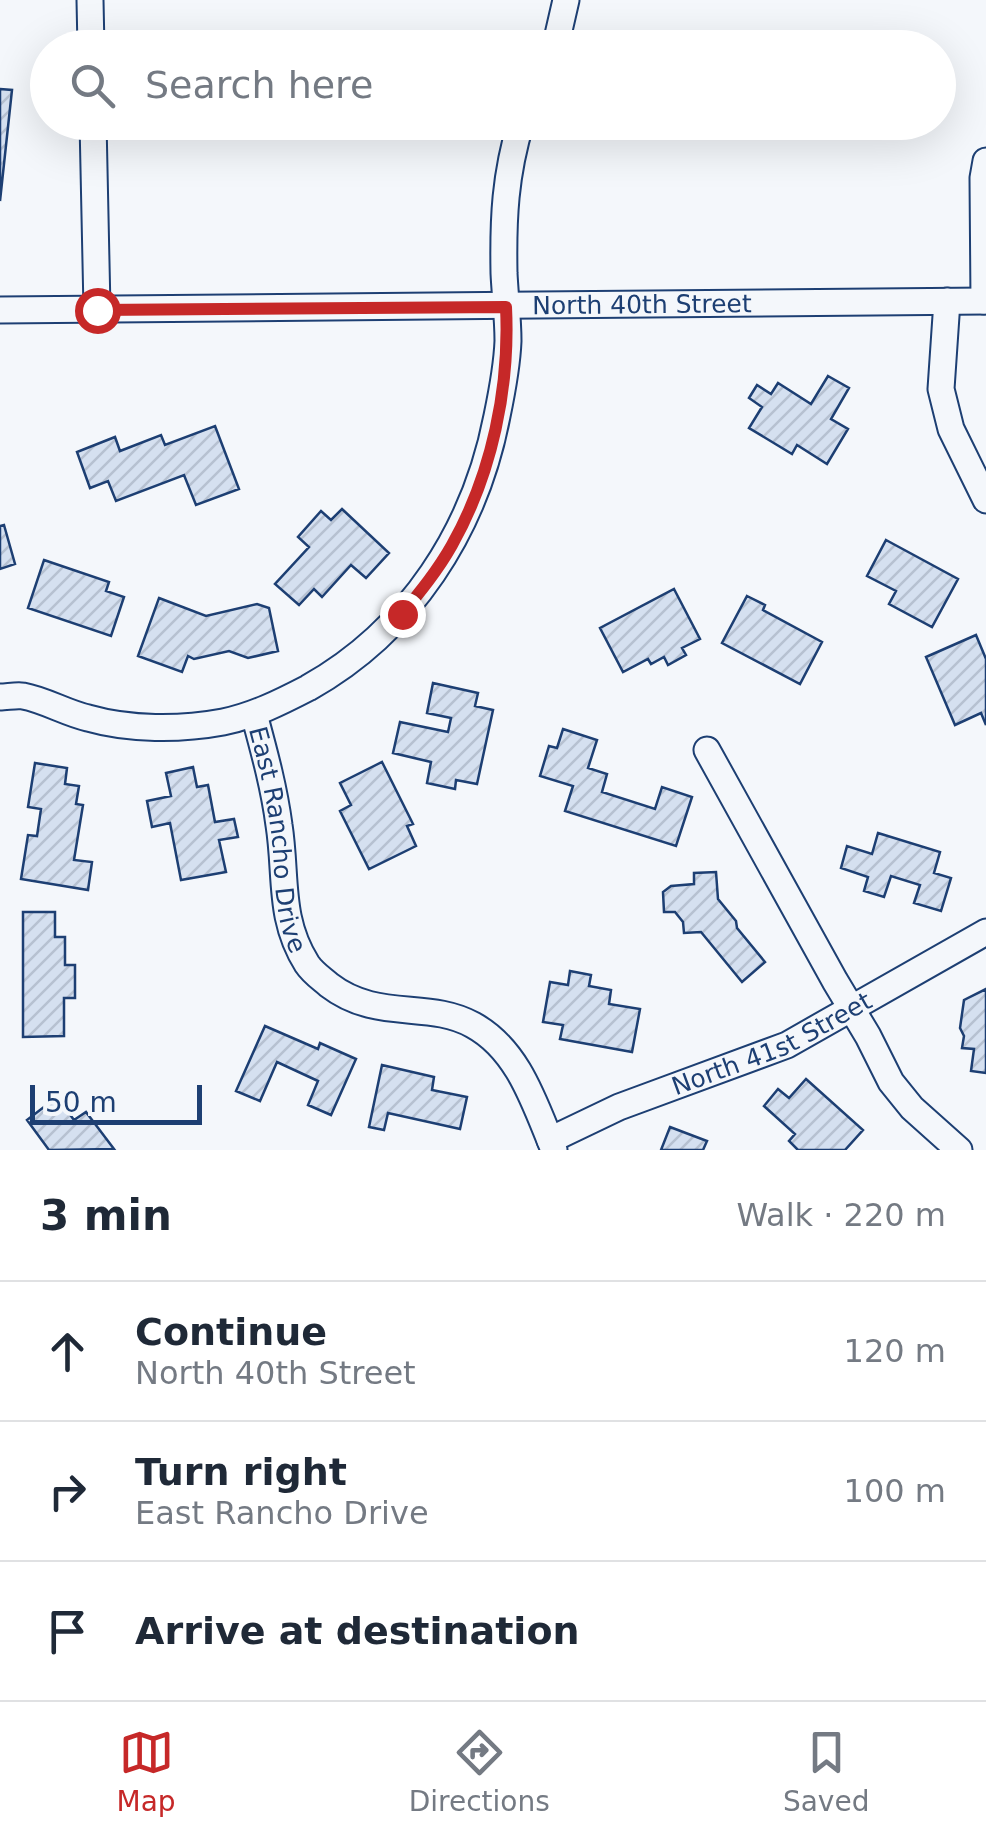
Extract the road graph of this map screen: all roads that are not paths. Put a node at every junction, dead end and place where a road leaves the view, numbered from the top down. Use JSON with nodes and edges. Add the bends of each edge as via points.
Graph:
{"nodes":[{"id":1,"x":90,"y":0,"type":"edge"},
{"id":2,"x":566,"y":0,"type":"edge"},
{"id":3,"x":91,"y":30,"type":"edge"},
{"id":4,"x":559,"y":30,"type":"edge"},
{"id":5,"x":93,"y":140,"type":"edge"},
{"id":6,"x":516,"y":140,"type":"edge"},
{"id":7,"x":986,"y":161,"type":"edge"},
{"id":8,"x":985,"y":300,"type":"edge"},
{"id":9,"x":947,"y":301,"type":"junction"},
{"id":10,"x":506,"y":307,"type":"junction"},
{"id":11,"x":0,"y":310,"type":"edge"},
{"id":12,"x":97,"y":310,"type":"junction"},
{"id":13,"x":986,"y":500,"type":"edge"},
{"id":14,"x":0,"y":697,"type":"edge"},
{"id":15,"x":254,"y":714,"type":"junction"},
{"id":16,"x":707,"y":750,"type":"dead end"},
{"id":17,"x":986,"y":932,"type":"edge"},
{"id":18,"x":852,"y":1009,"type":"junction"},
{"id":19,"x":552,"y":1145,"type":"edge"},
{"id":20,"x":959,"y":1150,"type":"edge"}],
"edges":[{"from":1,"to":3,"type":"street"},
{"from":2,"to":4,"type":"street"},
{"from":5,"to":12,"type":"street"},
{"from":6,"to":10,"type":"street","name":"East Rancho Drive","via":[[504,200]]},
{"from":7,"to":8,"type":"street"},
{"from":8,"to":9,"type":"street","name":"North 40th Street"},
{"from":9,"to":10,"type":"street","name":"North 40th Street"},
{"from":9,"to":13,"type":"street","via":[[942,389],[951,430]]},
{"from":10,"to":12,"type":"street","name":"North 40th Street"},
{"from":10,"to":15,"type":"street","name":"East Rancho Drive","via":[[508,341],[494,434],[452,544],[402,614],[366,649]]},
{"from":11,"to":12,"type":"street","name":"North 40th Street"},
{"from":14,"to":15,"type":"street","via":[[22,696],[118,726],[191,725]]},
{"from":15,"to":19,"type":"street","name":"East Rancho Drive","via":[[280,830],[285,912],[310,970],[342,995],[378,1008],[474,1025],[523,1076]]},
{"from":16,"to":18,"type":"street"},
{"from":17,"to":18,"type":"street","name":"North 41st Street"},
{"from":18,"to":19,"type":"street","name":"North 41st Street","via":[[787,1045],[619,1107]]},
{"from":18,"to":20,"type":"street","via":[[891,1082]]}]}
